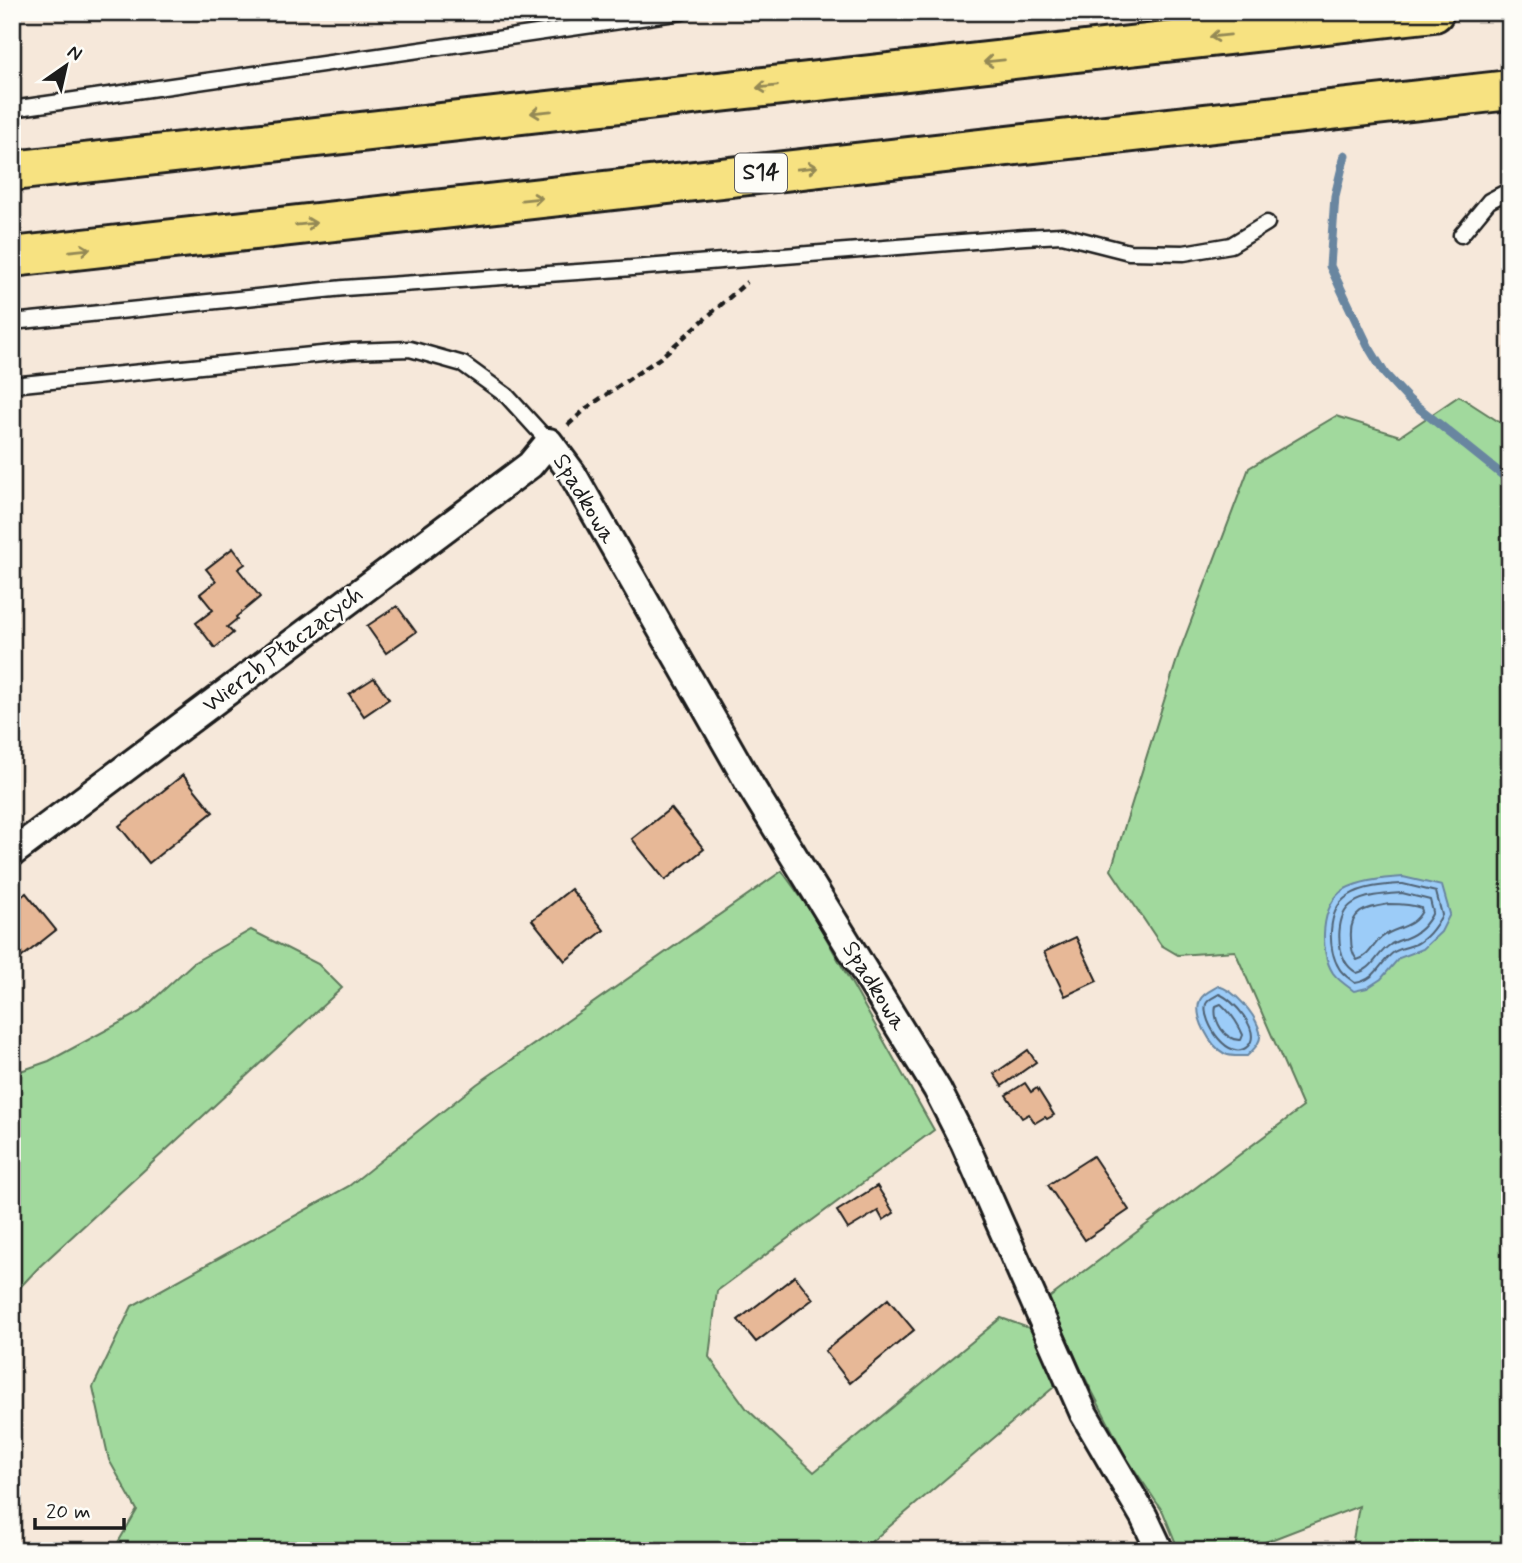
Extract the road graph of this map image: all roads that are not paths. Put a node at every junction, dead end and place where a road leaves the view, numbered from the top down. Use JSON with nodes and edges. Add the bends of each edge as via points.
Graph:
{"nodes":[{"id":1,"x":682,"y":12,"type":"edge"},
{"id":2,"x":1434,"y":12,"type":"edge"},
{"id":3,"x":1510,"y":90,"type":"edge"},
{"id":4,"x":12,"y":110,"type":"edge"},
{"id":5,"x":12,"y":171,"type":"edge"},
{"id":6,"x":1510,"y":190,"type":"edge"},
{"id":7,"x":1267,"y":223,"type":"dead end"},
{"id":8,"x":1461,"y":235,"type":"dead end"},
{"id":9,"x":12,"y":257,"type":"edge"},
{"id":10,"x":12,"y":322,"type":"edge"},
{"id":11,"x":12,"y":385,"type":"edge"},
{"id":12,"x":549,"y":442,"type":"junction"},
{"id":13,"x":12,"y":853,"type":"edge"},
{"id":14,"x":1160,"y":1551,"type":"edge"}],
"edges":[{"from":1,"to":4,"type":"lane"},
{"from":2,"to":5,"type":"highway","one_way":true},
{"from":9,"to":3,"type":"highway","number":"S14","one_way":true},
{"from":6,"to":8,"type":"lane","via":[[1489,201]]},
{"from":7,"to":10,"type":"lane","via":[[1231,245],[1184,253],[1129,252],[1062,235],[344,288]]},
{"from":11,"to":12,"type":"lane","via":[[410,349],[463,364],[507,396]]},
{"from":12,"to":13,"type":"street","name":"Wierzb Płaczących","via":[[530,465]]},
{"from":12,"to":14,"type":"street","name":"Spadkowa","via":[[572,474],[750,785],[937,1089],[1084,1414]]}]}
